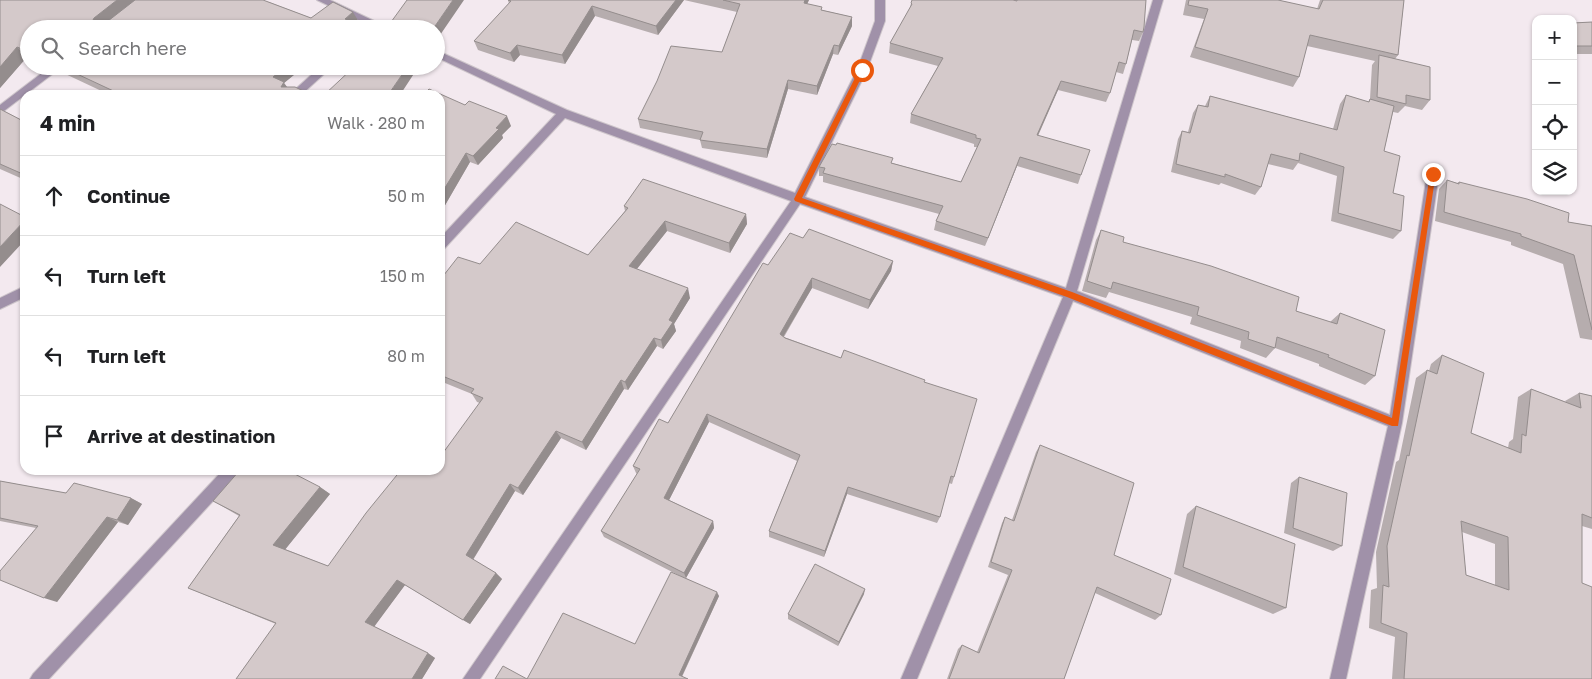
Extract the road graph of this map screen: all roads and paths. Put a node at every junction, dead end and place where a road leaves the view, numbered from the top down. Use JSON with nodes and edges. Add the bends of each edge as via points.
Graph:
{"nodes":[{"id":1,"x":322,"y":0,"type":"edge"},
{"id":2,"x":880,"y":0,"type":"edge"},
{"id":3,"x":1158,"y":0,"type":"edge"},
{"id":4,"x":364,"y":20,"type":"edge"},
{"id":5,"x":445,"y":57,"type":"edge"},
{"id":6,"x":46,"y":75,"type":"edge"},
{"id":7,"x":317,"y":75,"type":"edge"},
{"id":8,"x":26,"y":90,"type":"edge"},
{"id":9,"x":300,"y":90,"type":"edge"},
{"id":10,"x":20,"y":95,"type":"edge"},
{"id":11,"x":0,"y":110,"type":"edge"},
{"id":12,"x":563,"y":113,"type":"junction"},
{"id":13,"x":1433,"y":174,"type":"dead end"},
{"id":14,"x":798,"y":199,"type":"junction"},
{"id":15,"x":445,"y":241,"type":"edge"},
{"id":16,"x":20,"y":294,"type":"edge"},
{"id":17,"x":1070,"y":294,"type":"junction"},
{"id":18,"x":0,"y":304,"type":"edge"},
{"id":19,"x":1395,"y":423,"type":"junction"},
{"id":20,"x":227,"y":475,"type":"edge"},
{"id":21,"x":38,"y":679,"type":"edge"},
{"id":22,"x":471,"y":679,"type":"edge"},
{"id":23,"x":909,"y":679,"type":"edge"},
{"id":24,"x":1338,"y":679,"type":"edge"}],
"edges":[{"from":1,"to":4,"type":"street"},
{"from":2,"to":14,"type":"street","via":[[880,21],[862,70]]},
{"from":3,"to":17,"type":"street"},
{"from":5,"to":12,"type":"street"},
{"from":6,"to":8,"type":"street"},
{"from":7,"to":9,"type":"street"},
{"from":10,"to":11,"type":"street"},
{"from":12,"to":14,"type":"street"},
{"from":12,"to":15,"type":"street"},
{"from":13,"to":19,"type":"street"},
{"from":14,"to":17,"type":"street"},
{"from":14,"to":22,"type":"street"},
{"from":16,"to":18,"type":"street"},
{"from":17,"to":19,"type":"street"},
{"from":17,"to":23,"type":"street"},
{"from":19,"to":24,"type":"street"},
{"from":20,"to":21,"type":"street"}]}
